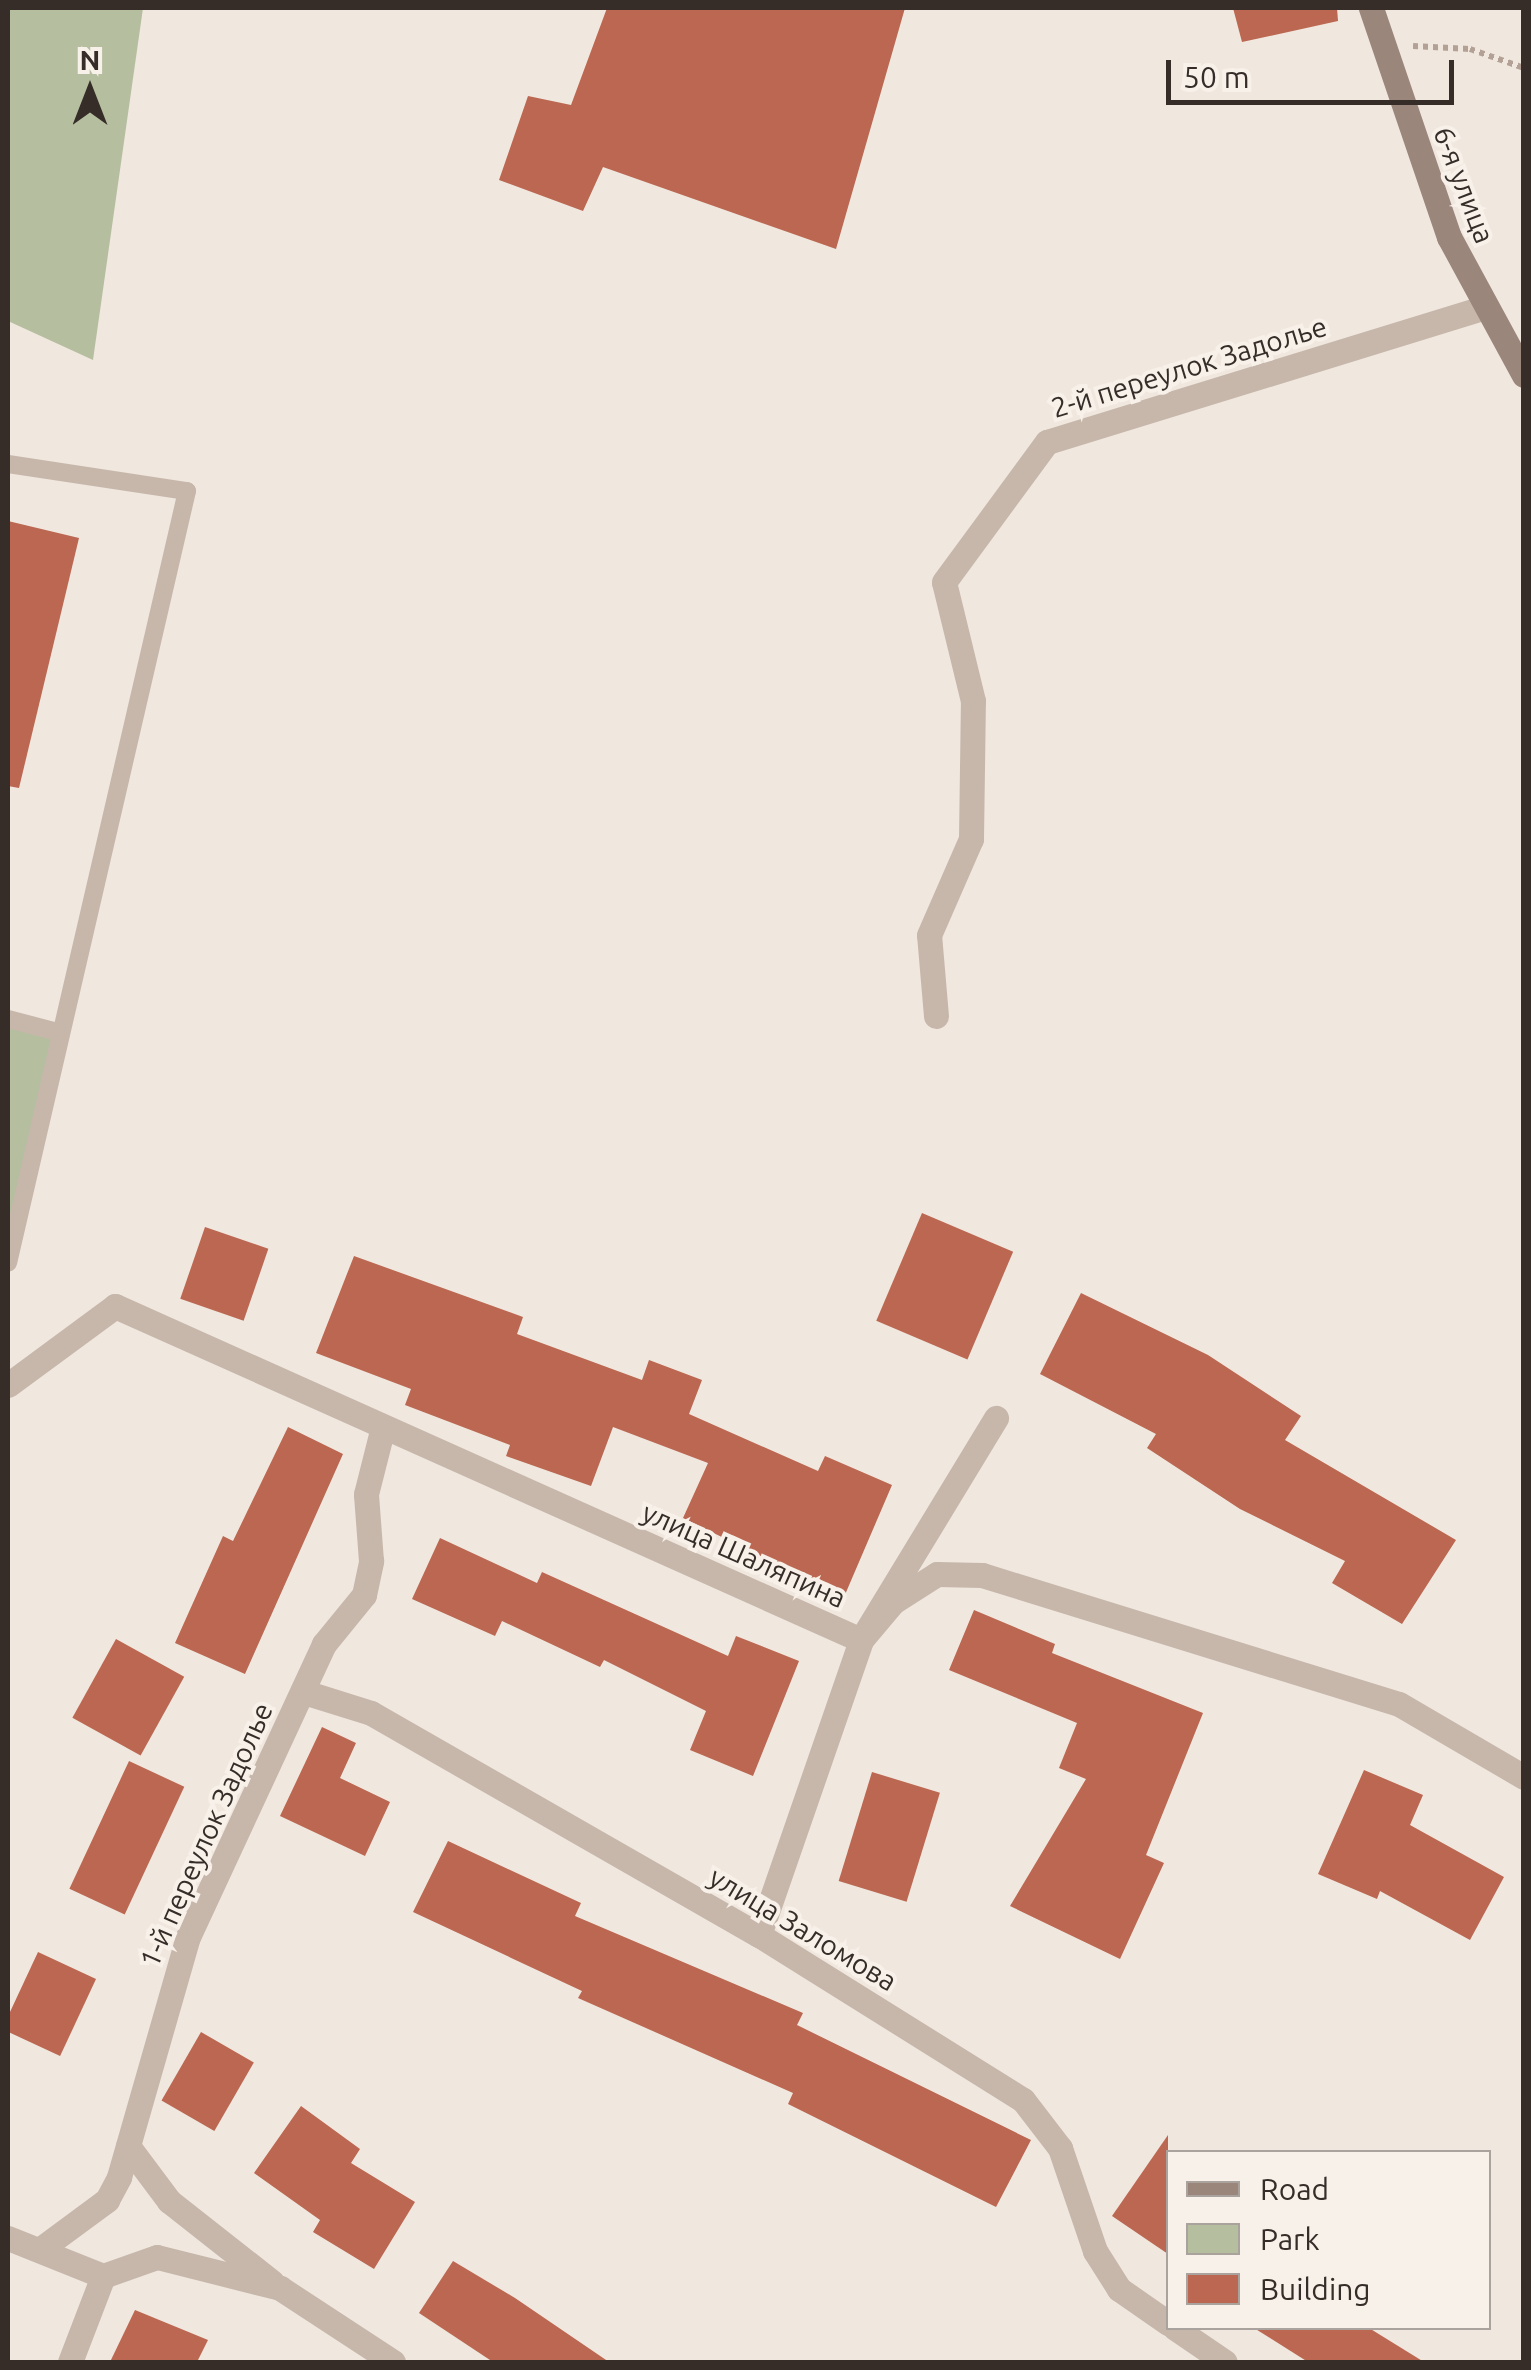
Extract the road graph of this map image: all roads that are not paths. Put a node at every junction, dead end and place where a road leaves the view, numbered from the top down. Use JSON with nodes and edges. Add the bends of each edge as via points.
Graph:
{"nodes":[{"id":1,"x":1371,"y":8,"type":"edge"},
{"id":2,"x":1484,"y":308,"type":"junction"},
{"id":3,"x":1524,"y":375,"type":"edge"},
{"id":4,"x":8,"y":464,"type":"edge"},
{"id":5,"x":936,"y":1016,"type":"dead end"},
{"id":6,"x":8,"y":1019,"type":"edge"},
{"id":7,"x":58,"y":1032,"type":"junction"},
{"id":8,"x":8,"y":1263,"type":"edge"},
{"id":9,"x":8,"y":1385,"type":"edge"},
{"id":10,"x":996,"y":1418,"type":"dead end"},
{"id":11,"x":383,"y":1427,"type":"junction"},
{"id":12,"x":861,"y":1640,"type":"junction"},
{"id":13,"x":304,"y":1692,"type":"junction"},
{"id":14,"x":1524,"y":1776,"type":"edge"},
{"id":15,"x":759,"y":1935,"type":"junction"},
{"id":16,"x":128,"y":2146,"type":"junction"},
{"id":17,"x":8,"y":2238,"type":"edge"},
{"id":18,"x":42,"y":2248,"type":"junction"},
{"id":19,"x":103,"y":2276,"type":"junction"},
{"id":20,"x":280,"y":2288,"type":"junction"},
{"id":21,"x":1166,"y":2321,"type":"edge"},
{"id":22,"x":1179,"y":2330,"type":"edge"},
{"id":23,"x":70,"y":2362,"type":"edge"},
{"id":24,"x":393,"y":2362,"type":"edge"},
{"id":25,"x":1225,"y":2362,"type":"edge"}],
"edges":[{"from":1,"to":2,"type":"street","name":"6-я улица","via":[[1449,237]]},
{"from":2,"to":3,"type":"street","name":"6-я улица"},
{"from":2,"to":5,"type":"street","name":"2-й переулок Задолье","via":[[1047,442],[944,582],[973,701],[970,839],[929,935]]},
{"from":4,"to":7,"type":"lane","via":[[187,491]]},
{"from":6,"to":7,"type":"lane"},
{"from":7,"to":8,"type":"lane"},
{"from":9,"to":11,"type":"street","name":"улица Шаляпина","via":[[115,1306]]},
{"from":10,"to":12,"type":"street"},
{"from":11,"to":12,"type":"street","name":"улица Шаляпина"},
{"from":11,"to":13,"type":"street","name":"1-й переулок Задолье","via":[[366,1494],[372,1561],[364,1595],[324,1644]]},
{"from":12,"to":14,"type":"street","name":"улица Шаляпина","via":[[893,1602],[938,1574],[982,1575],[1399,1704]]},
{"from":12,"to":15,"type":"street"},
{"from":13,"to":15,"type":"street","name":"улица Заломова","via":[[371,1713]]},
{"from":13,"to":16,"type":"street","name":"1-й переулок Задолье","via":[[188,1937]]},
{"from":15,"to":21,"type":"street","name":"улица Заломова","via":[[1044,2120],[1094,2250],[1120,2289]]},
{"from":16,"to":18,"type":"street","name":"1-й переулок Задолье","via":[[107,2200]]},
{"from":16,"to":20,"type":"street","via":[[169,2200]]},
{"from":17,"to":18,"type":"street"},
{"from":18,"to":19,"type":"street"},
{"from":19,"to":20,"type":"street","via":[[157,2257]]},
{"from":19,"to":23,"type":"street"},
{"from":20,"to":24,"type":"street"},
{"from":22,"to":25,"type":"street","name":"улица Заломова"}]}
